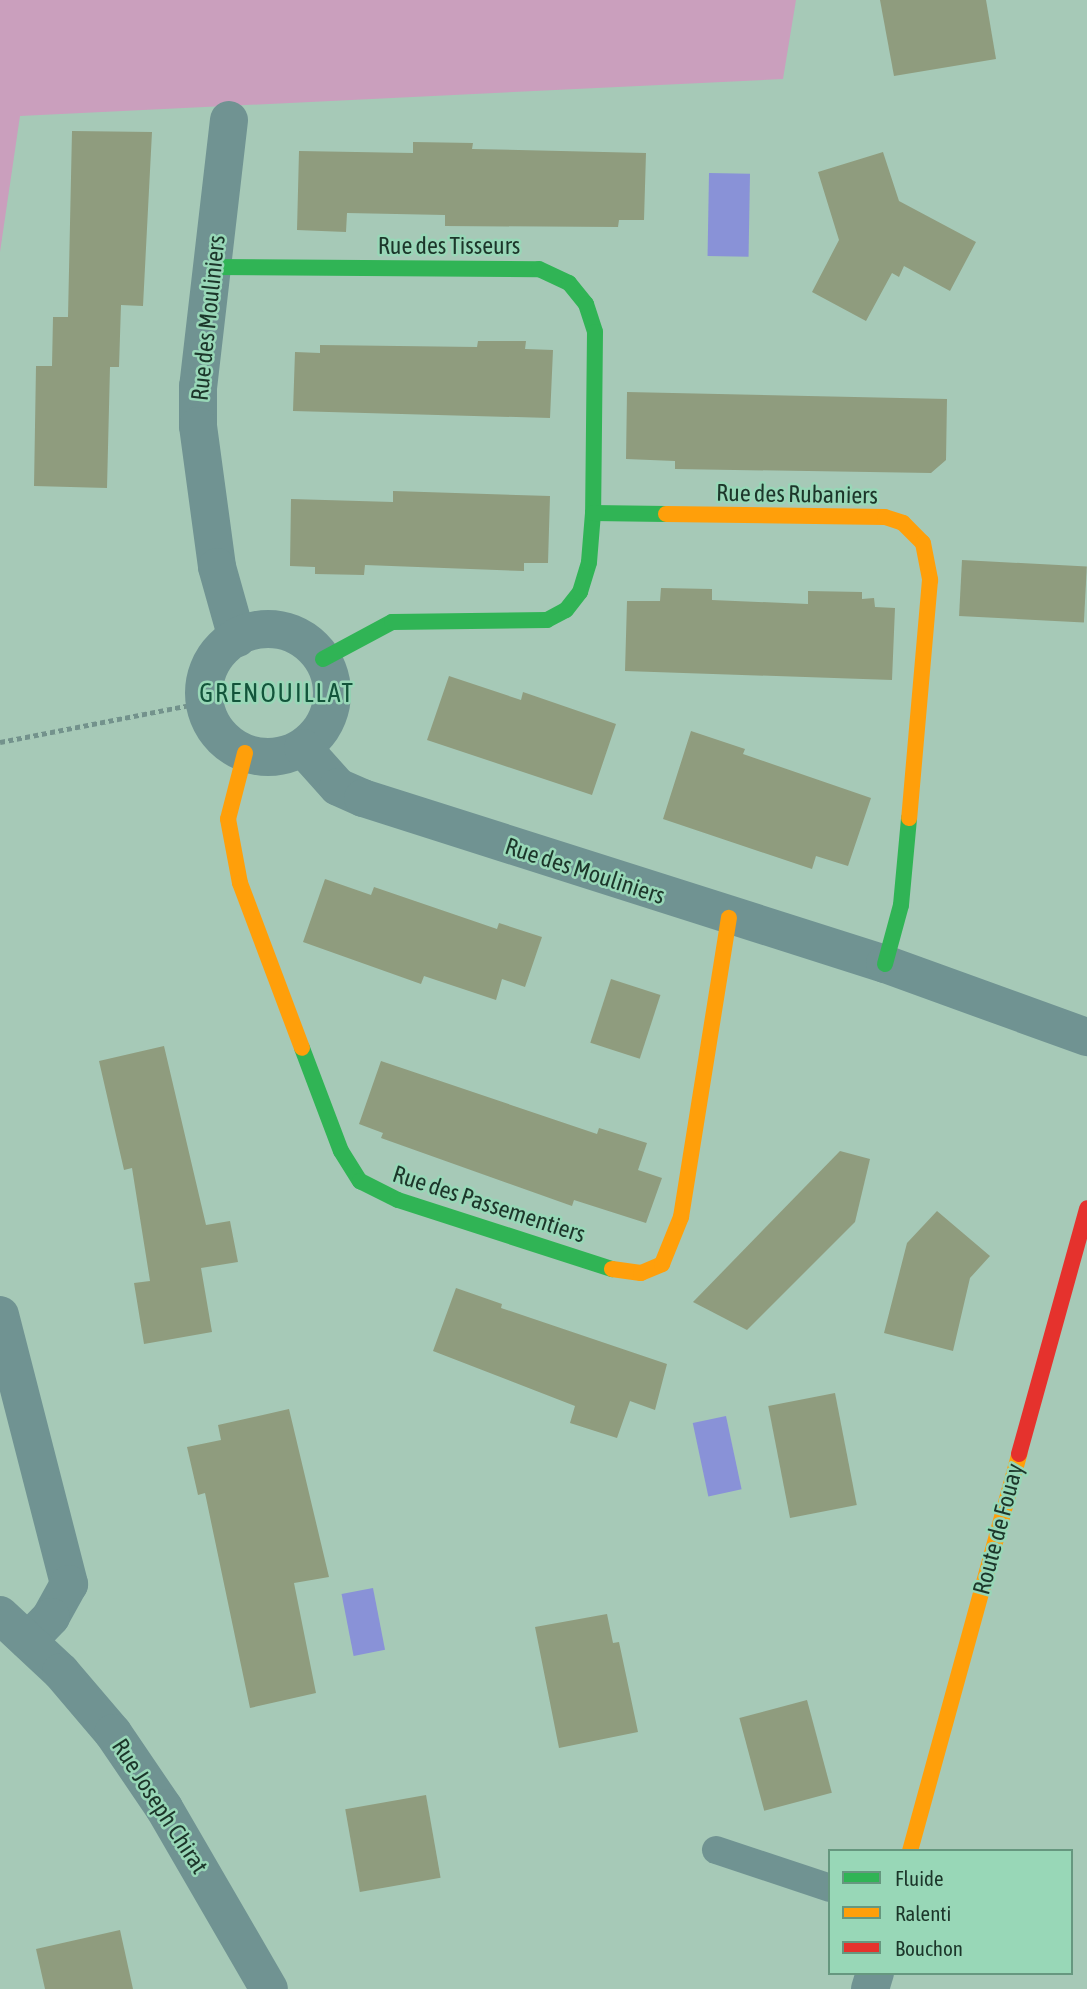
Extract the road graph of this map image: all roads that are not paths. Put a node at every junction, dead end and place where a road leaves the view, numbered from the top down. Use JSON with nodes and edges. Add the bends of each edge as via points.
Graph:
{"nodes":[{"id":1,"x":229,"y":120,"type":"dead end"},
{"id":2,"x":215,"y":267,"type":"junction"},
{"id":3,"x":593,"y":513,"type":"junction"},
{"id":4,"x":237,"y":638,"type":"junction"},
{"id":5,"x":323,"y":659,"type":"junction"},
{"id":6,"x":303,"y":748,"type":"junction"},
{"id":7,"x":245,"y":753,"type":"junction"},
{"id":8,"x":729,"y":918,"type":"junction"},
{"id":9,"x":885,"y":964,"type":"junction"},
{"id":10,"x":1087,"y":1037,"type":"edge"},
{"id":11,"x":1087,"y":1208,"type":"edge"},
{"id":12,"x":0,"y":1315,"type":"edge"},
{"id":13,"x":0,"y":1615,"type":"edge"},
{"id":14,"x":28,"y":1641,"type":"junction"},
{"id":15,"x":911,"y":1849,"type":"edge"},
{"id":16,"x":716,"y":1850,"type":"dead end"},
{"id":17,"x":828,"y":1887,"type":"edge"},
{"id":18,"x":269,"y":1989,"type":"edge"}],
"edges":[{"from":1,"to":2,"type":"street","name":"Rue des Mouliniers"},
{"from":2,"to":3,"type":"street","name":"Rue des Tisseurs","via":[[539,269],[569,283],[586,304],[595,332]]},
{"from":2,"to":4,"type":"street","name":"Rue des Mouliniers","via":[[198,386],[198,426],[217,567]]},
{"from":3,"to":5,"type":"street","via":[[589,562],[580,592],[566,610],[547,620],[392,622]]},
{"from":3,"to":9,"type":"street","name":"Rue des Rubaniers","via":[[885,517],[903,523],[923,543],[930,580],[901,905]]},
{"from":4,"to":5,"type":"street","via":[[255,630],[294,634]]},
{"from":4,"to":7,"type":"street","via":[[221,649],[211,666],[205,702],[218,734]]},
{"from":5,"to":6,"type":"street","via":[[332,678],[333,698],[323,726]]},
{"from":6,"to":7,"type":"street","via":[[265,758]]},
{"from":6,"to":8,"type":"street","name":"Rue des Mouliniers","via":[[338,787],[363,798]]},
{"from":7,"to":8,"type":"street","name":"Rue des Passementiers","via":[[228,819],[240,883],[341,1151],[360,1181],[398,1200],[619,1271],[641,1273],[662,1264],[681,1217]]},
{"from":8,"to":9,"type":"street","name":"Rue des Mouliniers"},
{"from":9,"to":10,"type":"street"},
{"from":11,"to":15,"type":"street","name":"Route de Fouay"},
{"from":12,"to":14,"type":"street","via":[[69,1584],[51,1617]]},
{"from":13,"to":14,"type":"street","name":"Rue Joseph Chirat"},
{"from":14,"to":18,"type":"street","name":"Rue Joseph Chirat","via":[[113,1733],[164,1808]]},
{"from":16,"to":17,"type":"lane"}]}
